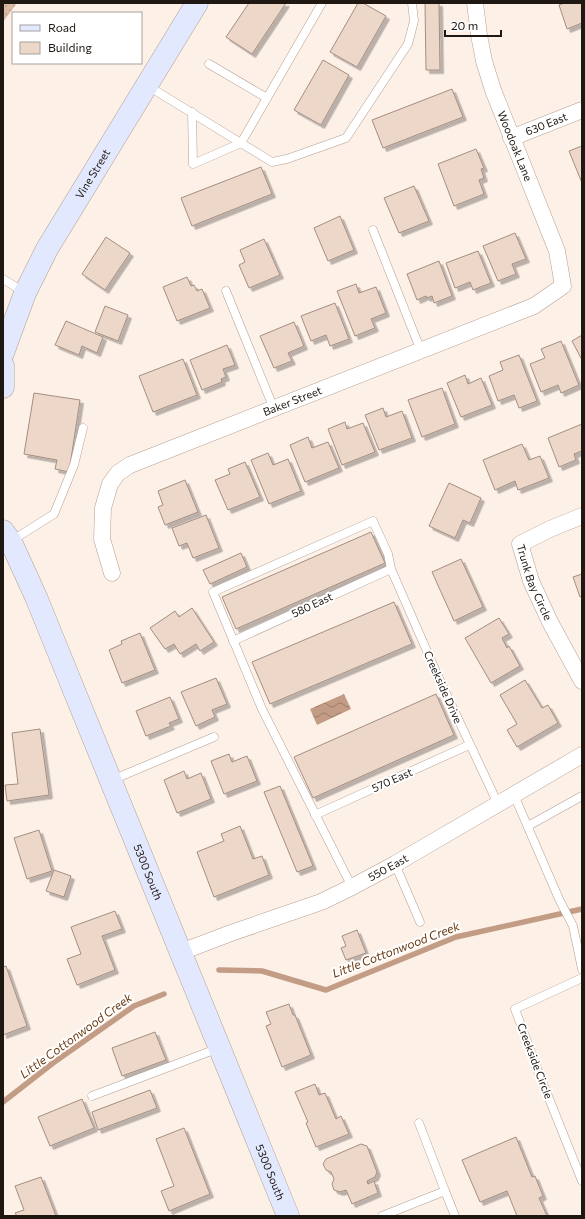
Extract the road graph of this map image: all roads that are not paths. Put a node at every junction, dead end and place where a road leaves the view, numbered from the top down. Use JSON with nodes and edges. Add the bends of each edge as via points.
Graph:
{"nodes":[{"id":1,"x":197,"y":3,"type":"edge"},
{"id":2,"x":322,"y":3,"type":"edge"},
{"id":3,"x":412,"y":3,"type":"edge"},
{"id":4,"x":475,"y":3,"type":"edge"},
{"id":5,"x":209,"y":64,"type":"dead end"},
{"id":6,"x":147,"y":85,"type":"junction"},
{"id":7,"x":267,"y":98,"type":"junction"},
{"id":8,"x":582,"y":110,"type":"edge"},
{"id":9,"x":192,"y":112,"type":"junction"},
{"id":10,"x":511,"y":138,"type":"junction"},
{"id":11,"x":241,"y":143,"type":"junction"},
{"id":12,"x":373,"y":230,"type":"dead end"},
{"id":13,"x":3,"y":279,"type":"edge"},
{"id":14,"x":563,"y":286,"type":"joint"},
{"id":15,"x":226,"y":291,"type":"dead end"},
{"id":16,"x":25,"y":293,"type":"junction"},
{"id":17,"x":421,"y":351,"type":"junction"},
{"id":18,"x":3,"y":353,"type":"edge"},
{"id":19,"x":3,"y":366,"type":"edge"},
{"id":20,"x":3,"y":387,"type":"edge"},
{"id":21,"x":274,"y":409,"type":"junction"},
{"id":22,"x":83,"y":428,"type":"dead end"},
{"id":23,"x":582,"y":516,"type":"edge"},
{"id":24,"x":7,"y":536,"type":"edge"},
{"id":25,"x":391,"y":569,"type":"junction"},
{"id":26,"x":112,"y":573,"type":"dead end"},
{"id":27,"x":234,"y":641,"type":"junction"},
{"id":28,"x":582,"y":681,"type":"edge"},
{"id":29,"x":214,"y":737,"type":"dead end"},
{"id":30,"x":470,"y":745,"type":"junction"},
{"id":31,"x":582,"y":755,"type":"edge"},
{"id":32,"x":112,"y":780,"type":"junction"},
{"id":33,"x":514,"y":795,"type":"junction"},
{"id":34,"x":582,"y":796,"type":"edge"},
{"id":35,"x":498,"y":804,"type":"junction"},
{"id":36,"x":316,"y":815,"type":"junction"},
{"id":37,"x":528,"y":826,"type":"junction"},
{"id":38,"x":395,"y":864,"type":"junction"},
{"id":39,"x":352,"y":887,"type":"junction"},
{"id":40,"x":420,"y":922,"type":"dead end"},
{"id":41,"x":181,"y":952,"type":"junction"},
{"id":42,"x":582,"y":969,"type":"edge"},
{"id":43,"x":582,"y":978,"type":"edge"},
{"id":44,"x":220,"y":1048,"type":"junction"},
{"id":45,"x":92,"y":1096,"type":"dead end"},
{"id":46,"x":419,"y":1124,"type":"dead end"},
{"id":47,"x":582,"y":1181,"type":"edge"},
{"id":48,"x":445,"y":1190,"type":"junction"},
{"id":49,"x":288,"y":1216,"type":"edge"},
{"id":50,"x":382,"y":1216,"type":"edge"},
{"id":51,"x":455,"y":1216,"type":"edge"}],
"edges":[{"from":1,"to":6,"type":"main road","name":"Vine Street"},
{"from":2,"to":7,"type":"lane"},
{"from":3,"to":11,"type":"lane","via":[[414,21],[408,44],[346,138],[286,160],[272,162]]},
{"from":4,"to":10,"type":"street","name":"Woodoak Lane","via":[[484,61]]},
{"from":5,"to":7,"type":"lane"},
{"from":6,"to":9,"type":"lane"},
{"from":6,"to":16,"type":"main road","name":"Vine Street","via":[[48,249]]},
{"from":7,"to":11,"type":"lane"},
{"from":8,"to":10,"type":"street","name":"630 East"},
{"from":9,"to":11,"type":"lane"},
{"from":9,"to":11,"type":"lane","via":[[193,164]]},
{"from":10,"to":14,"type":"street","name":"Woodoak Lane","via":[[557,251]]},
{"from":12,"to":17,"type":"lane"},
{"from":13,"to":16,"type":"lane"},
{"from":14,"to":17,"type":"street","name":"Baker Street","via":[[534,306]]},
{"from":15,"to":21,"type":"lane"},
{"from":16,"to":18,"type":"main road","name":"Vine Street"},
{"from":17,"to":21,"type":"street","name":"Baker Street"},
{"from":19,"to":20,"type":"main road"},
{"from":21,"to":26,"type":"street","name":"Baker Street","via":[[130,465],[118,473],[110,484],[103,508],[102,539]]},
{"from":22,"to":24,"type":"lane","via":[[74,465],[54,514]]},
{"from":23,"to":28,"type":"street","name":"Trunk Bay Circle","via":[[520,544],[531,581]]},
{"from":24,"to":32,"type":"main road","name":"5300 South","via":[[36,597]]},
{"from":25,"to":27,"type":"lane","name":"580 East"},
{"from":25,"to":27,"type":"lane","name":"Creekside Drive","via":[[388,554],[373,521],[214,592]]},
{"from":25,"to":30,"type":"lane","name":"Creekside Drive"},
{"from":27,"to":36,"type":"lane","via":[[262,709]]},
{"from":29,"to":32,"type":"lane"},
{"from":30,"to":35,"type":"lane","name":"Creekside Drive"},
{"from":30,"to":36,"type":"lane","name":"570 East"},
{"from":31,"to":33,"type":"street","name":"550 East"},
{"from":32,"to":41,"type":"main road","name":"5300 South"},
{"from":33,"to":35,"type":"street","name":"550 East"},
{"from":33,"to":37,"type":"lane"},
{"from":34,"to":37,"type":"lane"},
{"from":35,"to":38,"type":"street","name":"550 East"},
{"from":36,"to":39,"type":"lane"},
{"from":37,"to":42,"type":"lane","via":[[559,900],[573,926]]},
{"from":38,"to":39,"type":"street","name":"550 East"},
{"from":38,"to":40,"type":"lane"},
{"from":39,"to":41,"type":"street","name":"550 East","via":[[301,910]]},
{"from":41,"to":44,"type":"main road","name":"5300 South"},
{"from":43,"to":47,"type":"lane","name":"Creekside Circle","via":[[515,1009]]},
{"from":44,"to":45,"type":"lane"},
{"from":44,"to":49,"type":"main road","name":"5300 South"},
{"from":46,"to":48,"type":"lane"},
{"from":48,"to":50,"type":"lane"},
{"from":48,"to":51,"type":"lane"}]}
